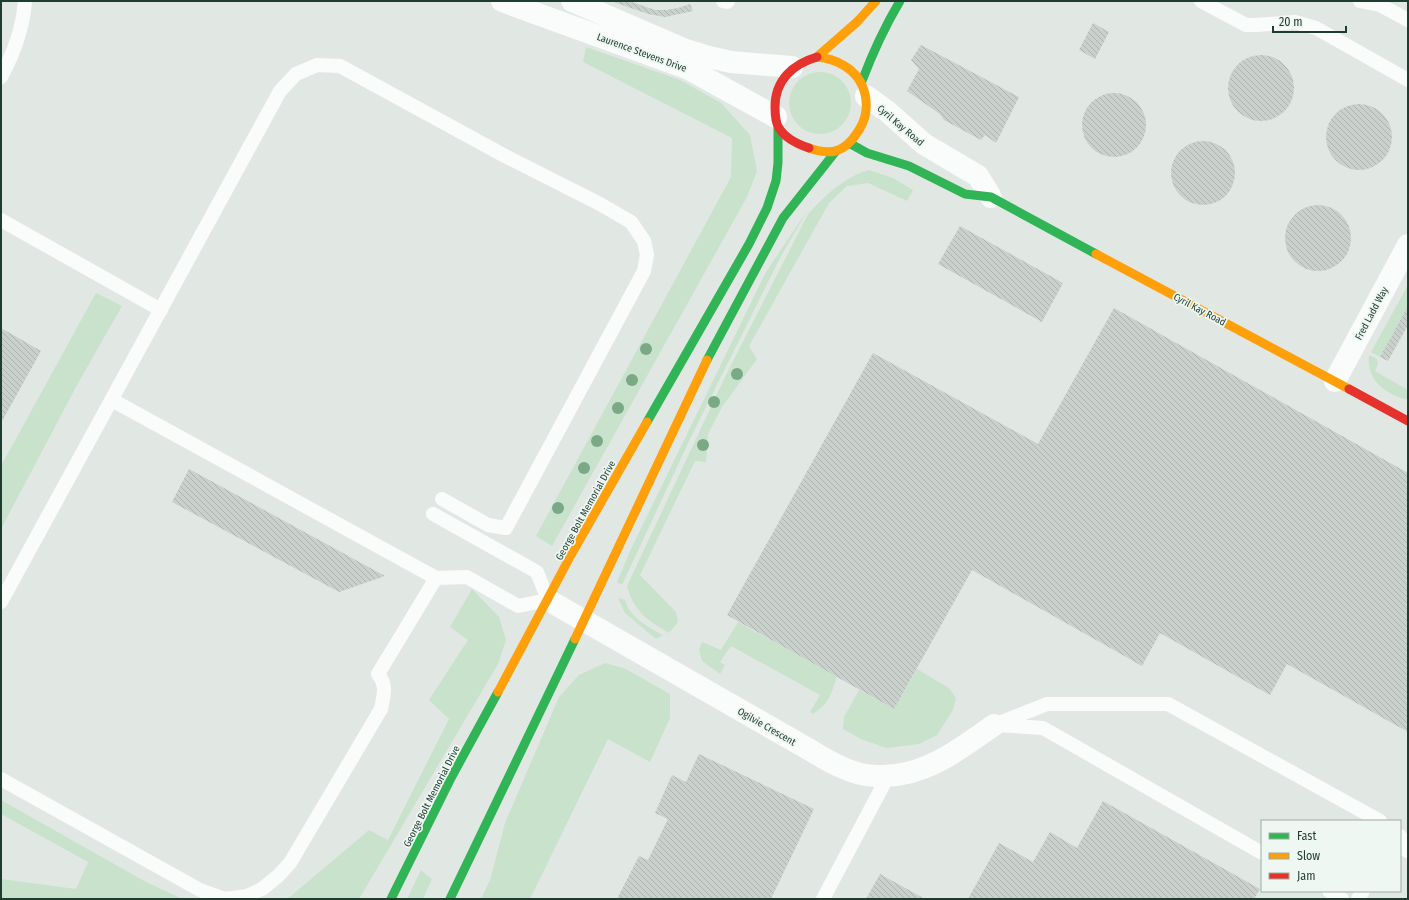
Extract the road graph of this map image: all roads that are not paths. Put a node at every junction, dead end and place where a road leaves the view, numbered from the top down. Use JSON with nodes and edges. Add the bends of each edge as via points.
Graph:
{"nodes":[{"id":1,"x":25,"y":1,"type":"edge"},
{"id":2,"x":502,"y":1,"type":"edge"},
{"id":3,"x":572,"y":1,"type":"edge"},
{"id":4,"x":900,"y":1,"type":"edge"},
{"id":5,"x":1201,"y":1,"type":"edge"},
{"id":6,"x":1360,"y":1,"type":"edge"},
{"id":7,"x":873,"y":3,"type":"edge"},
{"id":8,"x":1408,"y":20,"type":"edge"},
{"id":9,"x":817,"y":57,"type":"junction"},
{"id":10,"x":792,"y":67,"type":"junction"},
{"id":11,"x":1,"y":77,"type":"edge"},
{"id":12,"x":1408,"y":80,"type":"edge"},
{"id":13,"x":864,"y":89,"type":"junction"},
{"id":14,"x":777,"y":122,"type":"junction"},
{"id":15,"x":849,"y":143,"type":"junction"},
{"id":16,"x":836,"y":151,"type":"junction"},
{"id":17,"x":991,"y":197,"type":"junction"},
{"id":18,"x":1,"y":220,"type":"edge"},
{"id":19,"x":1408,"y":245,"type":"edge"},
{"id":20,"x":161,"y":310,"type":"junction"},
{"id":21,"x":1335,"y":381,"type":"junction"},
{"id":22,"x":112,"y":400,"type":"junction"},
{"id":23,"x":1408,"y":421,"type":"edge"},
{"id":24,"x":442,"y":499,"type":"dead end"},
{"id":25,"x":433,"y":514,"type":"dead end"},
{"id":26,"x":436,"y":578,"type":"junction"},
{"id":27,"x":548,"y":600,"type":"junction"},
{"id":28,"x":1,"y":602,"type":"edge"},
{"id":29,"x":584,"y":620,"type":"junction"},
{"id":30,"x":994,"y":725,"type":"junction"},
{"id":31,"x":888,"y":776,"type":"junction"},
{"id":32,"x":1,"y":779,"type":"edge"},
{"id":33,"x":1378,"y":820,"type":"edge"},
{"id":34,"x":1401,"y":838,"type":"edge"},
{"id":35,"x":1408,"y":849,"type":"edge"},
{"id":36,"x":1261,"y":852,"type":"edge"},
{"id":37,"x":1330,"y":892,"type":"edge"},
{"id":38,"x":392,"y":899,"type":"edge"},
{"id":39,"x":450,"y":899,"type":"edge"},
{"id":40,"x":823,"y":899,"type":"edge"},
{"id":41,"x":1342,"y":899,"type":"edge"}],
"edges":[{"from":1,"to":11,"type":"lane","via":[[20,35]]},
{"from":2,"to":14,"type":"street","name":"Laurence Stevens Drive","via":[[689,69]]},
{"from":3,"to":10,"type":"street","name":"Laurence Stevens Drive","via":[[686,50],[709,57],[731,62]]},
{"from":4,"to":13,"type":"street","via":[[873,51]]},
{"from":5,"to":12,"type":"lane","via":[[1246,25],[1295,22],[1316,28]]},
{"from":6,"to":8,"type":"lane","via":[[1380,6]]},
{"from":7,"to":9,"type":"street","via":[[857,22]]},
{"from":9,"to":10,"type":"street"},
{"from":9,"to":13,"type":"street","via":[[843,64],[853,71]]},
{"from":10,"to":14,"type":"street","via":[[777,92]]},
{"from":13,"to":15,"type":"street","via":[[867,112]]},
{"from":13,"to":17,"type":"street","name":"Cyril Kay Road","via":[[924,144],[978,176]]},
{"from":14,"to":16,"type":"street","via":[[787,137],[799,145],[820,151]]},
{"from":14,"to":27,"type":"street","name":"George Bolt Memorial Drive","via":[[778,155],[773,194],[764,215]]},
{"from":15,"to":16,"type":"street"},
{"from":15,"to":17,"type":"street","name":"Cyril Kay Road","via":[[867,153],[909,166],[965,194]]},
{"from":16,"to":29,"type":"street","via":[[783,218],[728,320],[695,384]]},
{"from":17,"to":21,"type":"street","name":"Cyril Kay Road"},
{"from":18,"to":20,"type":"lane"},
{"from":19,"to":21,"type":"street","name":"Fred Ladd Way"},
{"from":20,"to":22,"type":"lane"},
{"from":20,"to":24,"type":"lane","via":[[280,91],[296,74],[317,65],[340,66],[631,222],[644,241],[647,256],[644,270],[506,528],[488,526]]},
{"from":21,"to":23,"type":"street","name":"Cyril Kay Road"},
{"from":22,"to":26,"type":"lane"},
{"from":22,"to":28,"type":"lane"},
{"from":25,"to":27,"type":"lane","via":[[537,572]]},
{"from":26,"to":27,"type":"lane","via":[[467,577],[518,606]]},
{"from":26,"to":32,"type":"lane","via":[[378,674],[385,687],[381,709],[290,863],[262,889],[247,896],[225,899],[200,890]]},
{"from":27,"to":29,"type":"street","name":"Ogilvie Crescent"},
{"from":27,"to":38,"type":"street","name":"George Bolt Memorial Drive","via":[[451,778]]},
{"from":29,"to":31,"type":"street","name":"Ogilvie Crescent","via":[[835,764],[857,774]]},
{"from":29,"to":39,"type":"street"},
{"from":30,"to":31,"type":"street","name":"Ogilvie Crescent","via":[[931,765],[910,773]]},
{"from":30,"to":33,"type":"lane","via":[[1047,704],[1168,704]]},
{"from":30,"to":36,"type":"lane","via":[[1042,728]]},
{"from":31,"to":40,"type":"lane"},
{"from":34,"to":35,"type":"lane","via":[[1407,851]]},
{"from":37,"to":41,"type":"lane"}]}
